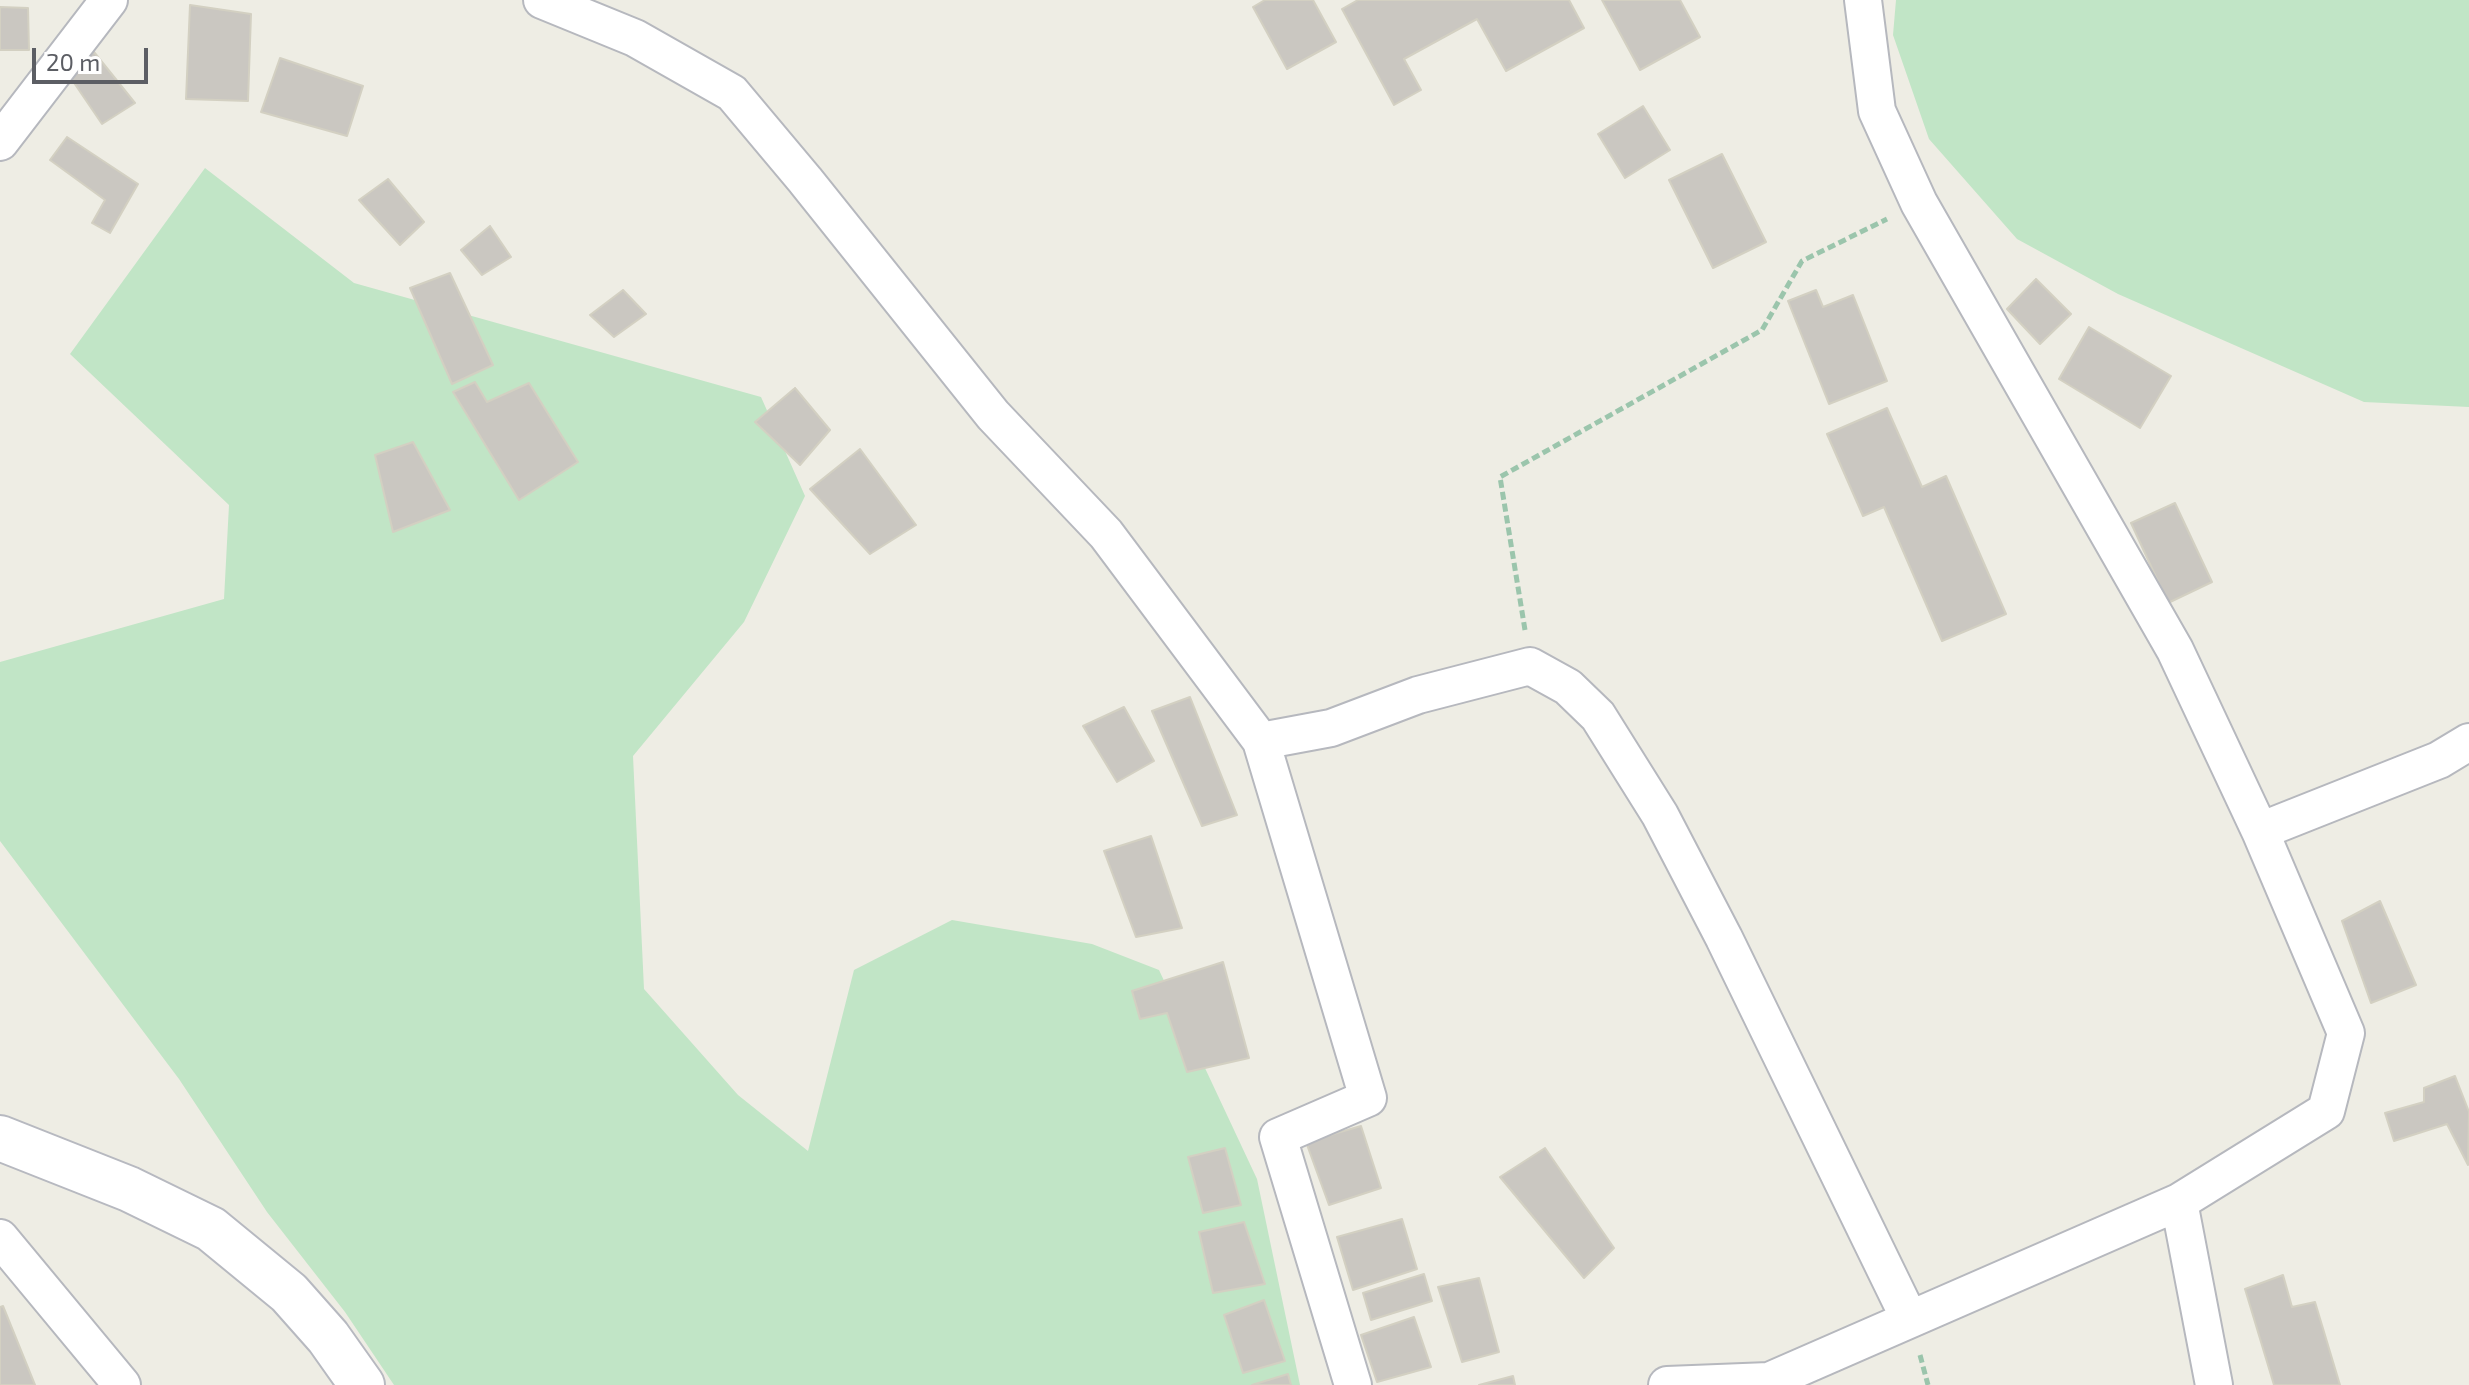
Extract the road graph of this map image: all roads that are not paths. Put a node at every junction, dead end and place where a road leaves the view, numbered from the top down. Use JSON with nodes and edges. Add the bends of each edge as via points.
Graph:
{"nodes":[{"id":1,"x":109,"y":0,"type":"edge"},
{"id":2,"x":542,"y":0,"type":"edge"},
{"id":3,"x":1863,"y":0,"type":"edge"},
{"id":4,"x":0,"y":142,"type":"edge"},
{"id":5,"x":1261,"y":741,"type":"junction"},
{"id":6,"x":2469,"y":742,"type":"edge"},
{"id":7,"x":2260,"y":831,"type":"junction"},
{"id":8,"x":0,"y":1138,"type":"edge"},
{"id":9,"x":2179,"y":1202,"type":"junction"},
{"id":10,"x":0,"y":1238,"type":"edge"},
{"id":11,"x":1909,"y":1318,"type":"junction"},
{"id":12,"x":122,"y":1385,"type":"edge"},
{"id":13,"x":362,"y":1385,"type":"edge"},
{"id":14,"x":1353,"y":1385,"type":"edge"},
{"id":15,"x":1667,"y":1385,"type":"edge"},
{"id":16,"x":2214,"y":1385,"type":"edge"}],
"edges":[{"from":1,"to":4,"type":"street"},
{"from":2,"to":5,"type":"street","via":[[635,38],[732,93],[993,415],[1106,534]]},
{"from":3,"to":7,"type":"street","via":[[1877,111],[1919,203],[2175,650]]},
{"from":5,"to":11,"type":"street","via":[[1331,728],[1418,695],[1530,666],[1568,687],[1598,716],[1660,815]]},
{"from":5,"to":14,"type":"street","via":[[1368,1098],[1278,1137]]},
{"from":6,"to":7,"type":"street","via":[[2439,760]]},
{"from":7,"to":9,"type":"street","via":[[2346,1033],[2326,1111]]},
{"from":8,"to":13,"type":"street","via":[[129,1189],[211,1229],[289,1293]]},
{"from":9,"to":11,"type":"street"},
{"from":9,"to":16,"type":"street"},
{"from":10,"to":12,"type":"street"},
{"from":11,"to":15,"type":"street","via":[[1769,1381]]}]}
